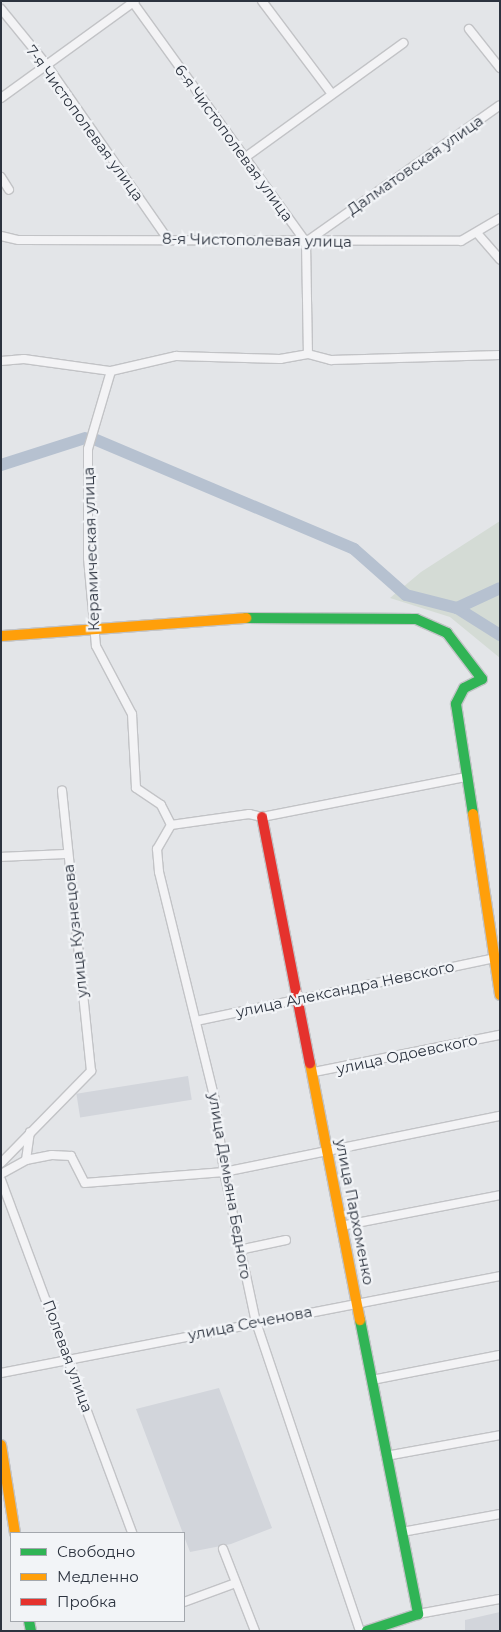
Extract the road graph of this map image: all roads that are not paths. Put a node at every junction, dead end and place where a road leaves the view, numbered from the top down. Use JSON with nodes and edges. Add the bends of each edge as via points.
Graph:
{"nodes":[{"id":1,"x":262,"y":1,"type":"edge"},
{"id":2,"x":133,"y":2,"type":"edge"},
{"id":3,"x":1,"y":9,"type":"edge"},
{"id":4,"x":469,"y":29,"type":"dead end"},
{"id":5,"x":402,"y":44,"type":"dead end"},
{"id":6,"x":46,"y":64,"type":"junction"},
{"id":7,"x":500,"y":68,"type":"edge"},
{"id":8,"x":331,"y":93,"type":"junction"},
{"id":9,"x":1,"y":98,"type":"edge"},
{"id":10,"x":500,"y":105,"type":"edge"},
{"id":11,"x":243,"y":159,"type":"junction"},
{"id":12,"x":1,"y":177,"type":"edge"},
{"id":13,"x":9,"y":190,"type":"dead end"},
{"id":14,"x":500,"y":218,"type":"edge"},
{"id":15,"x":477,"y":233,"type":"junction"},
{"id":16,"x":1,"y":236,"type":"edge"},
{"id":17,"x":167,"y":238,"type":"junction"},
{"id":18,"x":306,"y":242,"type":"junction"},
{"id":19,"x":500,"y":259,"type":"edge"},
{"id":20,"x":308,"y":354,"type":"junction"},
{"id":21,"x":500,"y":355,"type":"edge"},
{"id":22,"x":1,"y":361,"type":"edge"},
{"id":23,"x":112,"y":370,"type":"junction"},
{"id":24,"x":93,"y":629,"type":"junction"},
{"id":25,"x":1,"y":636,"type":"edge"},
{"id":26,"x":465,"y":777,"type":"junction"},
{"id":27,"x":62,"y":790,"type":"dead end"},
{"id":28,"x":262,"y":817,"type":"junction"},
{"id":29,"x":171,"y":825,"type":"junction"},
{"id":30,"x":67,"y":854,"type":"junction"},
{"id":31,"x":1,"y":857,"type":"edge"},
{"id":32,"x":494,"y":958,"type":"junction"},
{"id":33,"x":500,"y":995,"type":"edge"},
{"id":34,"x":298,"y":996,"type":"junction"},
{"id":35,"x":196,"y":1021,"type":"junction"},
{"id":36,"x":500,"y":1035,"type":"edge"},
{"id":37,"x":314,"y":1072,"type":"junction"},
{"id":38,"x":500,"y":1116,"type":"edge"},
{"id":39,"x":30,"y":1132,"type":"junction"},
{"id":40,"x":327,"y":1152,"type":"junction"},
{"id":41,"x":26,"y":1160,"type":"junction"},
{"id":42,"x":1,"y":1163,"type":"edge"},
{"id":43,"x":224,"y":1172,"type":"junction"},
{"id":44,"x":1,"y":1174,"type":"edge"},
{"id":45,"x":1,"y":1180,"type":"edge"},
{"id":46,"x":500,"y":1195,"type":"edge"},
{"id":47,"x":341,"y":1226,"type":"junction"},
{"id":48,"x":286,"y":1240,"type":"dead end"},
{"id":49,"x":239,"y":1250,"type":"junction"},
{"id":50,"x":500,"y":1276,"type":"edge"},
{"id":51,"x":357,"y":1303,"type":"junction"},
{"id":52,"x":256,"y":1322,"type":"junction"},
{"id":53,"x":500,"y":1355,"type":"edge"},
{"id":54,"x":70,"y":1359,"type":"junction"},
{"id":55,"x":1,"y":1373,"type":"edge"},
{"id":56,"x":372,"y":1380,"type":"junction"},
{"id":57,"x":500,"y":1435,"type":"edge"},
{"id":58,"x":1,"y":1445,"type":"edge"},
{"id":59,"x":386,"y":1456,"type":"junction"},
{"id":60,"x":500,"y":1514,"type":"edge"},
{"id":61,"x":15,"y":1532,"type":"edge"},
{"id":62,"x":132,"y":1532,"type":"edge"},
{"id":63,"x":402,"y":1532,"type":"junction"},
{"id":64,"x":223,"y":1550,"type":"dead end"},
{"id":65,"x":236,"y":1583,"type":"junction"},
{"id":66,"x":500,"y":1599,"type":"edge"},
{"id":67,"x":185,"y":1602,"type":"edge"},
{"id":68,"x":418,"y":1614,"type":"junction"},
{"id":69,"x":256,"y":1631,"type":"edge"},
{"id":70,"x":360,"y":1631,"type":"edge"},
{"id":71,"x":367,"y":1631,"type":"edge"}],
"edges":[{"from":1,"to":8,"type":"street"},
{"from":2,"to":6,"type":"street"},
{"from":2,"to":11,"type":"street","name":"6-я Чистополевая улица"},
{"from":3,"to":6,"type":"street","name":"7-я Чистополевая улица"},
{"from":4,"to":7,"type":"street"},
{"from":5,"to":8,"type":"street"},
{"from":6,"to":9,"type":"street"},
{"from":6,"to":17,"type":"street","name":"7-я Чистополевая улица"},
{"from":8,"to":11,"type":"street"},
{"from":10,"to":18,"type":"street","name":"Далматовская улица"},
{"from":11,"to":18,"type":"street","name":"6-я Чистополевая улица"},
{"from":12,"to":13,"type":"street"},
{"from":14,"to":15,"type":"street","name":"8-я Чистополевая улица"},
{"from":15,"to":18,"type":"street","name":"8-я Чистополевая улица","via":[[461,241]]},
{"from":15,"to":19,"type":"street"},
{"from":16,"to":17,"type":"street","name":"8-я Чистополевая улица","via":[[19,240]]},
{"from":17,"to":18,"type":"street","name":"8-я Чистополевая улица"},
{"from":18,"to":20,"type":"street"},
{"from":20,"to":21,"type":"street","via":[[331,360]]},
{"from":20,"to":23,"type":"street","via":[[280,359],[176,356]]},
{"from":22,"to":23,"type":"street","via":[[24,359]]},
{"from":23,"to":24,"type":"street","name":"Керамическая улица","via":[[88,449]]},
{"from":24,"to":25,"type":"street"},
{"from":24,"to":26,"type":"street","via":[[274,616],[416,619],[447,633],[482,679],[464,688],[456,700]]},
{"from":24,"to":29,"type":"street","name":"Керамическая улица","via":[[96,646],[132,714],[136,788],[161,805]]},
{"from":26,"to":28,"type":"street"},
{"from":26,"to":32,"type":"street"},
{"from":27,"to":30,"type":"street","name":"улица Кузнецова"},
{"from":28,"to":29,"type":"street","via":[[249,814]]},
{"from":28,"to":34,"type":"street","name":"улица Пархоменко"},
{"from":29,"to":35,"type":"street","name":"улица Демьяна Бедного","via":[[161,835],[158,860]]},
{"from":30,"to":31,"type":"street"},
{"from":30,"to":39,"type":"street","name":"улица Кузнецова","via":[[91,1071]]},
{"from":32,"to":33,"type":"street"},
{"from":32,"to":34,"type":"street","name":"улица Александра Невского"},
{"from":34,"to":35,"type":"street","name":"улица Александра Невского"},
{"from":34,"to":37,"type":"street","name":"улица Пархоменко"},
{"from":35,"to":43,"type":"street","name":"улица Демьяна Бедного","via":[[216,1100]]},
{"from":36,"to":37,"type":"street","name":"улица Одоевского"},
{"from":37,"to":40,"type":"street","name":"улица Пархоменко"},
{"from":38,"to":40,"type":"street"},
{"from":39,"to":41,"type":"street"},
{"from":39,"to":42,"type":"street"},
{"from":40,"to":43,"type":"street"},
{"from":40,"to":47,"type":"street","name":"улица Пархоменко"},
{"from":41,"to":43,"type":"street","via":[[71,1156],[85,1184]]},
{"from":41,"to":44,"type":"street"},
{"from":43,"to":49,"type":"street","name":"улица Демьяна Бедного"},
{"from":45,"to":54,"type":"street","name":"Полевая улица"},
{"from":46,"to":47,"type":"street"},
{"from":47,"to":51,"type":"street","name":"улица Пархоменко"},
{"from":48,"to":49,"type":"street"},
{"from":49,"to":52,"type":"street","name":"улица Демьяна Бедного"},
{"from":50,"to":51,"type":"street","name":"улица Сеченова"},
{"from":51,"to":52,"type":"street","name":"улица Сеченова"},
{"from":51,"to":56,"type":"street","name":"улица Пархоменко"},
{"from":52,"to":54,"type":"street","name":"улица Сеченова"},
{"from":52,"to":70,"type":"street","name":"улица Демьяна Бедного"},
{"from":53,"to":56,"type":"street"},
{"from":54,"to":55,"type":"street","name":"улица Сеченова"},
{"from":54,"to":62,"type":"street","name":"Полевая улица"},
{"from":56,"to":59,"type":"street","name":"улица Пархоменко"},
{"from":57,"to":59,"type":"street"},
{"from":58,"to":61,"type":"street"},
{"from":59,"to":63,"type":"street","name":"улица Пархоменко"},
{"from":60,"to":63,"type":"street"},
{"from":63,"to":68,"type":"street","name":"улица Пархоменко"},
{"from":64,"to":65,"type":"street"},
{"from":65,"to":67,"type":"street"},
{"from":65,"to":69,"type":"street"},
{"from":66,"to":68,"type":"street"},
{"from":68,"to":71,"type":"street"}]}
